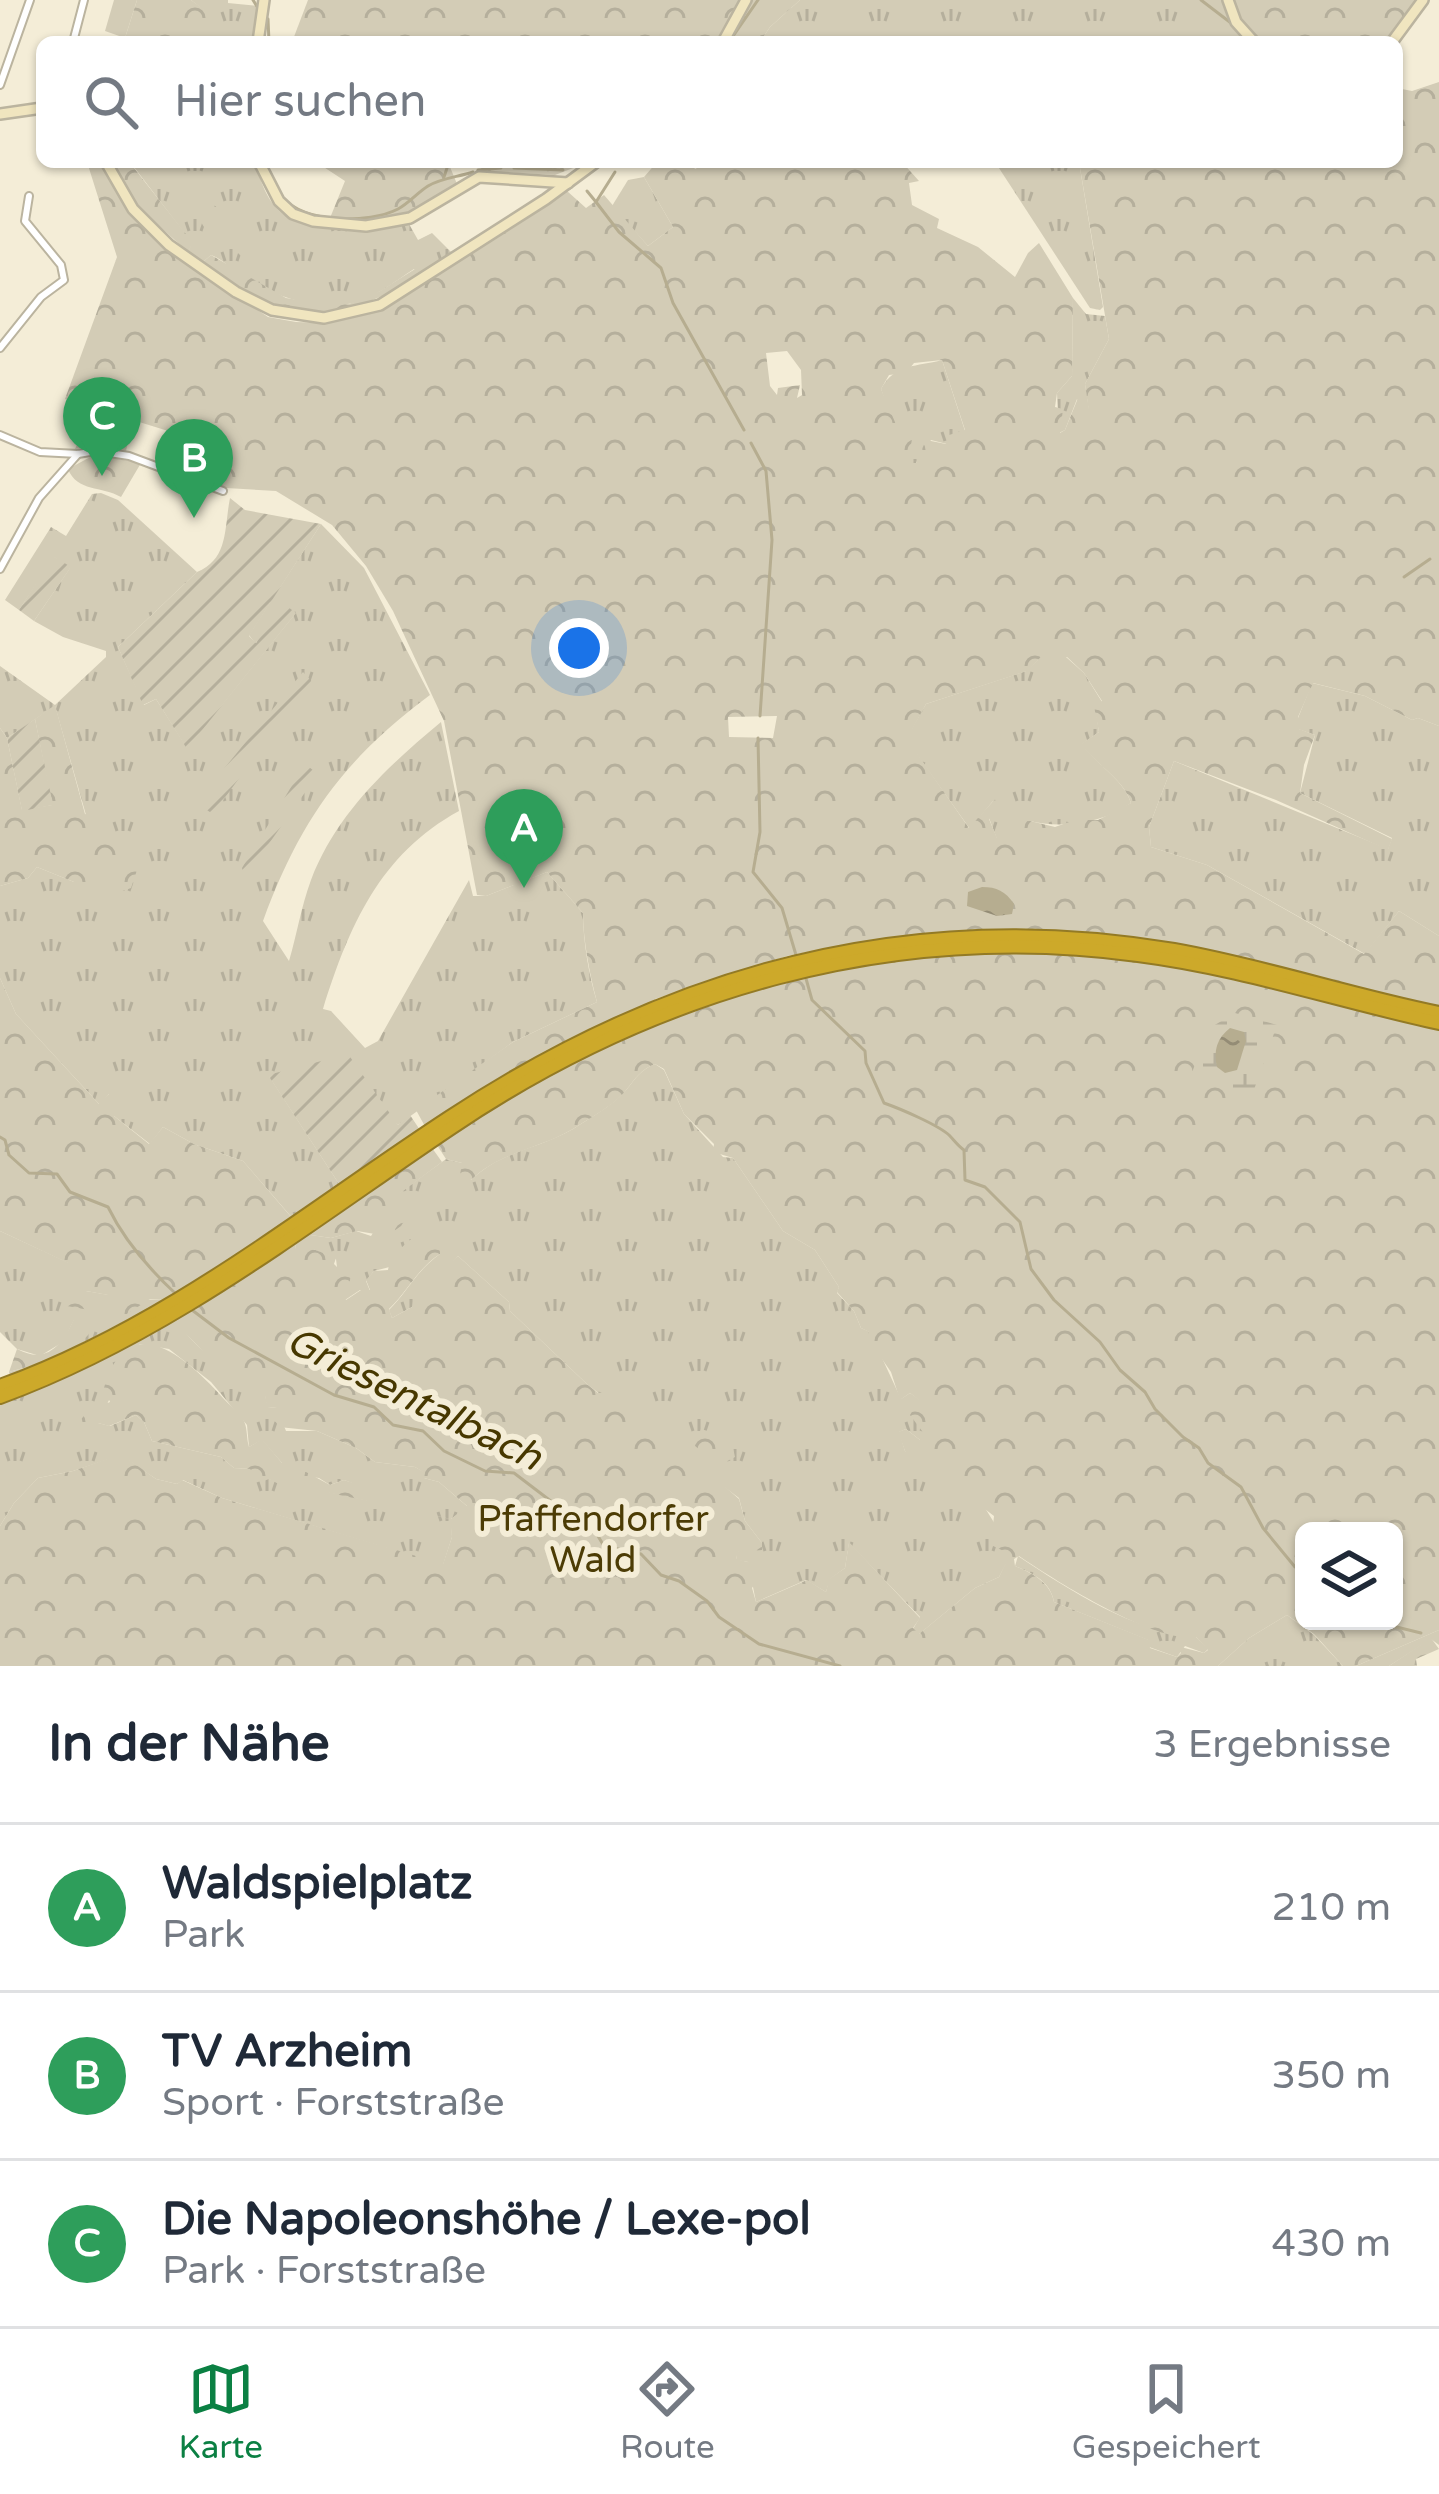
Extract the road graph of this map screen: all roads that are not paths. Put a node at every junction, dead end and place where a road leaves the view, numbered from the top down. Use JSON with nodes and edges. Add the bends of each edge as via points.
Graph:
{"nodes":[{"id":1,"x":30,"y":0,"type":"edge"},
{"id":2,"x":84,"y":0,"type":"edge"},
{"id":3,"x":263,"y":0,"type":"edge"},
{"id":4,"x":746,"y":0,"type":"edge"},
{"id":5,"x":1228,"y":0,"type":"edge"},
{"id":6,"x":1423,"y":0,"type":"edge"},
{"id":7,"x":75,"y":36,"type":"edge"},
{"id":8,"x":259,"y":36,"type":"edge"},
{"id":9,"x":726,"y":36,"type":"edge"},
{"id":10,"x":1249,"y":36,"type":"edge"},
{"id":11,"x":1396,"y":36,"type":"edge"},
{"id":12,"x":0,"y":85,"type":"edge"},
{"id":13,"x":36,"y":109,"type":"edge"},
{"id":14,"x":0,"y":114,"type":"edge"},
{"id":15,"x":109,"y":168,"type":"edge"},
{"id":16,"x":262,"y":168,"type":"edge"},
{"id":17,"x":588,"y":168,"type":"edge"},
{"id":18,"x":568,"y":183,"type":"junction"},
{"id":19,"x":29,"y":196,"type":"dead end"},
{"id":20,"x":0,"y":348,"type":"edge"},
{"id":21,"x":0,"y":435,"type":"edge"},
{"id":22,"x":78,"y":454,"type":"junction"},
{"id":23,"x":224,"y":491,"type":"dead end"},
{"id":24,"x":0,"y":568,"type":"edge"},
{"id":25,"x":950,"y":943,"type":"junction"},
{"id":26,"x":1439,"y":1013,"type":"edge"},
{"id":27,"x":1439,"y":1023,"type":"edge"},
{"id":28,"x":91,"y":1353,"type":"junction"},
{"id":29,"x":0,"y":1387,"type":"edge"},
{"id":30,"x":0,"y":1397,"type":"edge"}],
"edges":[{"from":1,"to":12,"type":"street"},
{"from":2,"to":7,"type":"street"},
{"from":3,"to":8,"type":"street"},
{"from":4,"to":9,"type":"street"},
{"from":5,"to":10,"type":"street"},
{"from":6,"to":11,"type":"street"},
{"from":13,"to":14,"type":"street"},
{"from":15,"to":18,"type":"street","via":[[133,209],[169,245],[236,292],[272,310],[324,317],[380,305]]},
{"from":16,"to":18,"type":"street","via":[[287,210],[373,226],[402,221],[479,177]]},
{"from":17,"to":18,"type":"street"},
{"from":19,"to":20,"type":"street","via":[[25,221],[64,280]]},
{"from":21,"to":22,"type":"street","via":[[37,451]]},
{"from":22,"to":23,"type":"street","via":[[129,456]]},
{"from":22,"to":24,"type":"street","via":[[39,498]]},
{"from":25,"to":26,"type":"highway","via":[[1061,937],[1157,948]]},
{"from":25,"to":27,"type":"highway","via":[[1138,955]]},
{"from":25,"to":28,"type":"highway","via":[[834,962],[666,1006],[499,1096],[179,1311]]},
{"from":28,"to":29,"type":"highway"},
{"from":28,"to":30,"type":"highway"}]}
